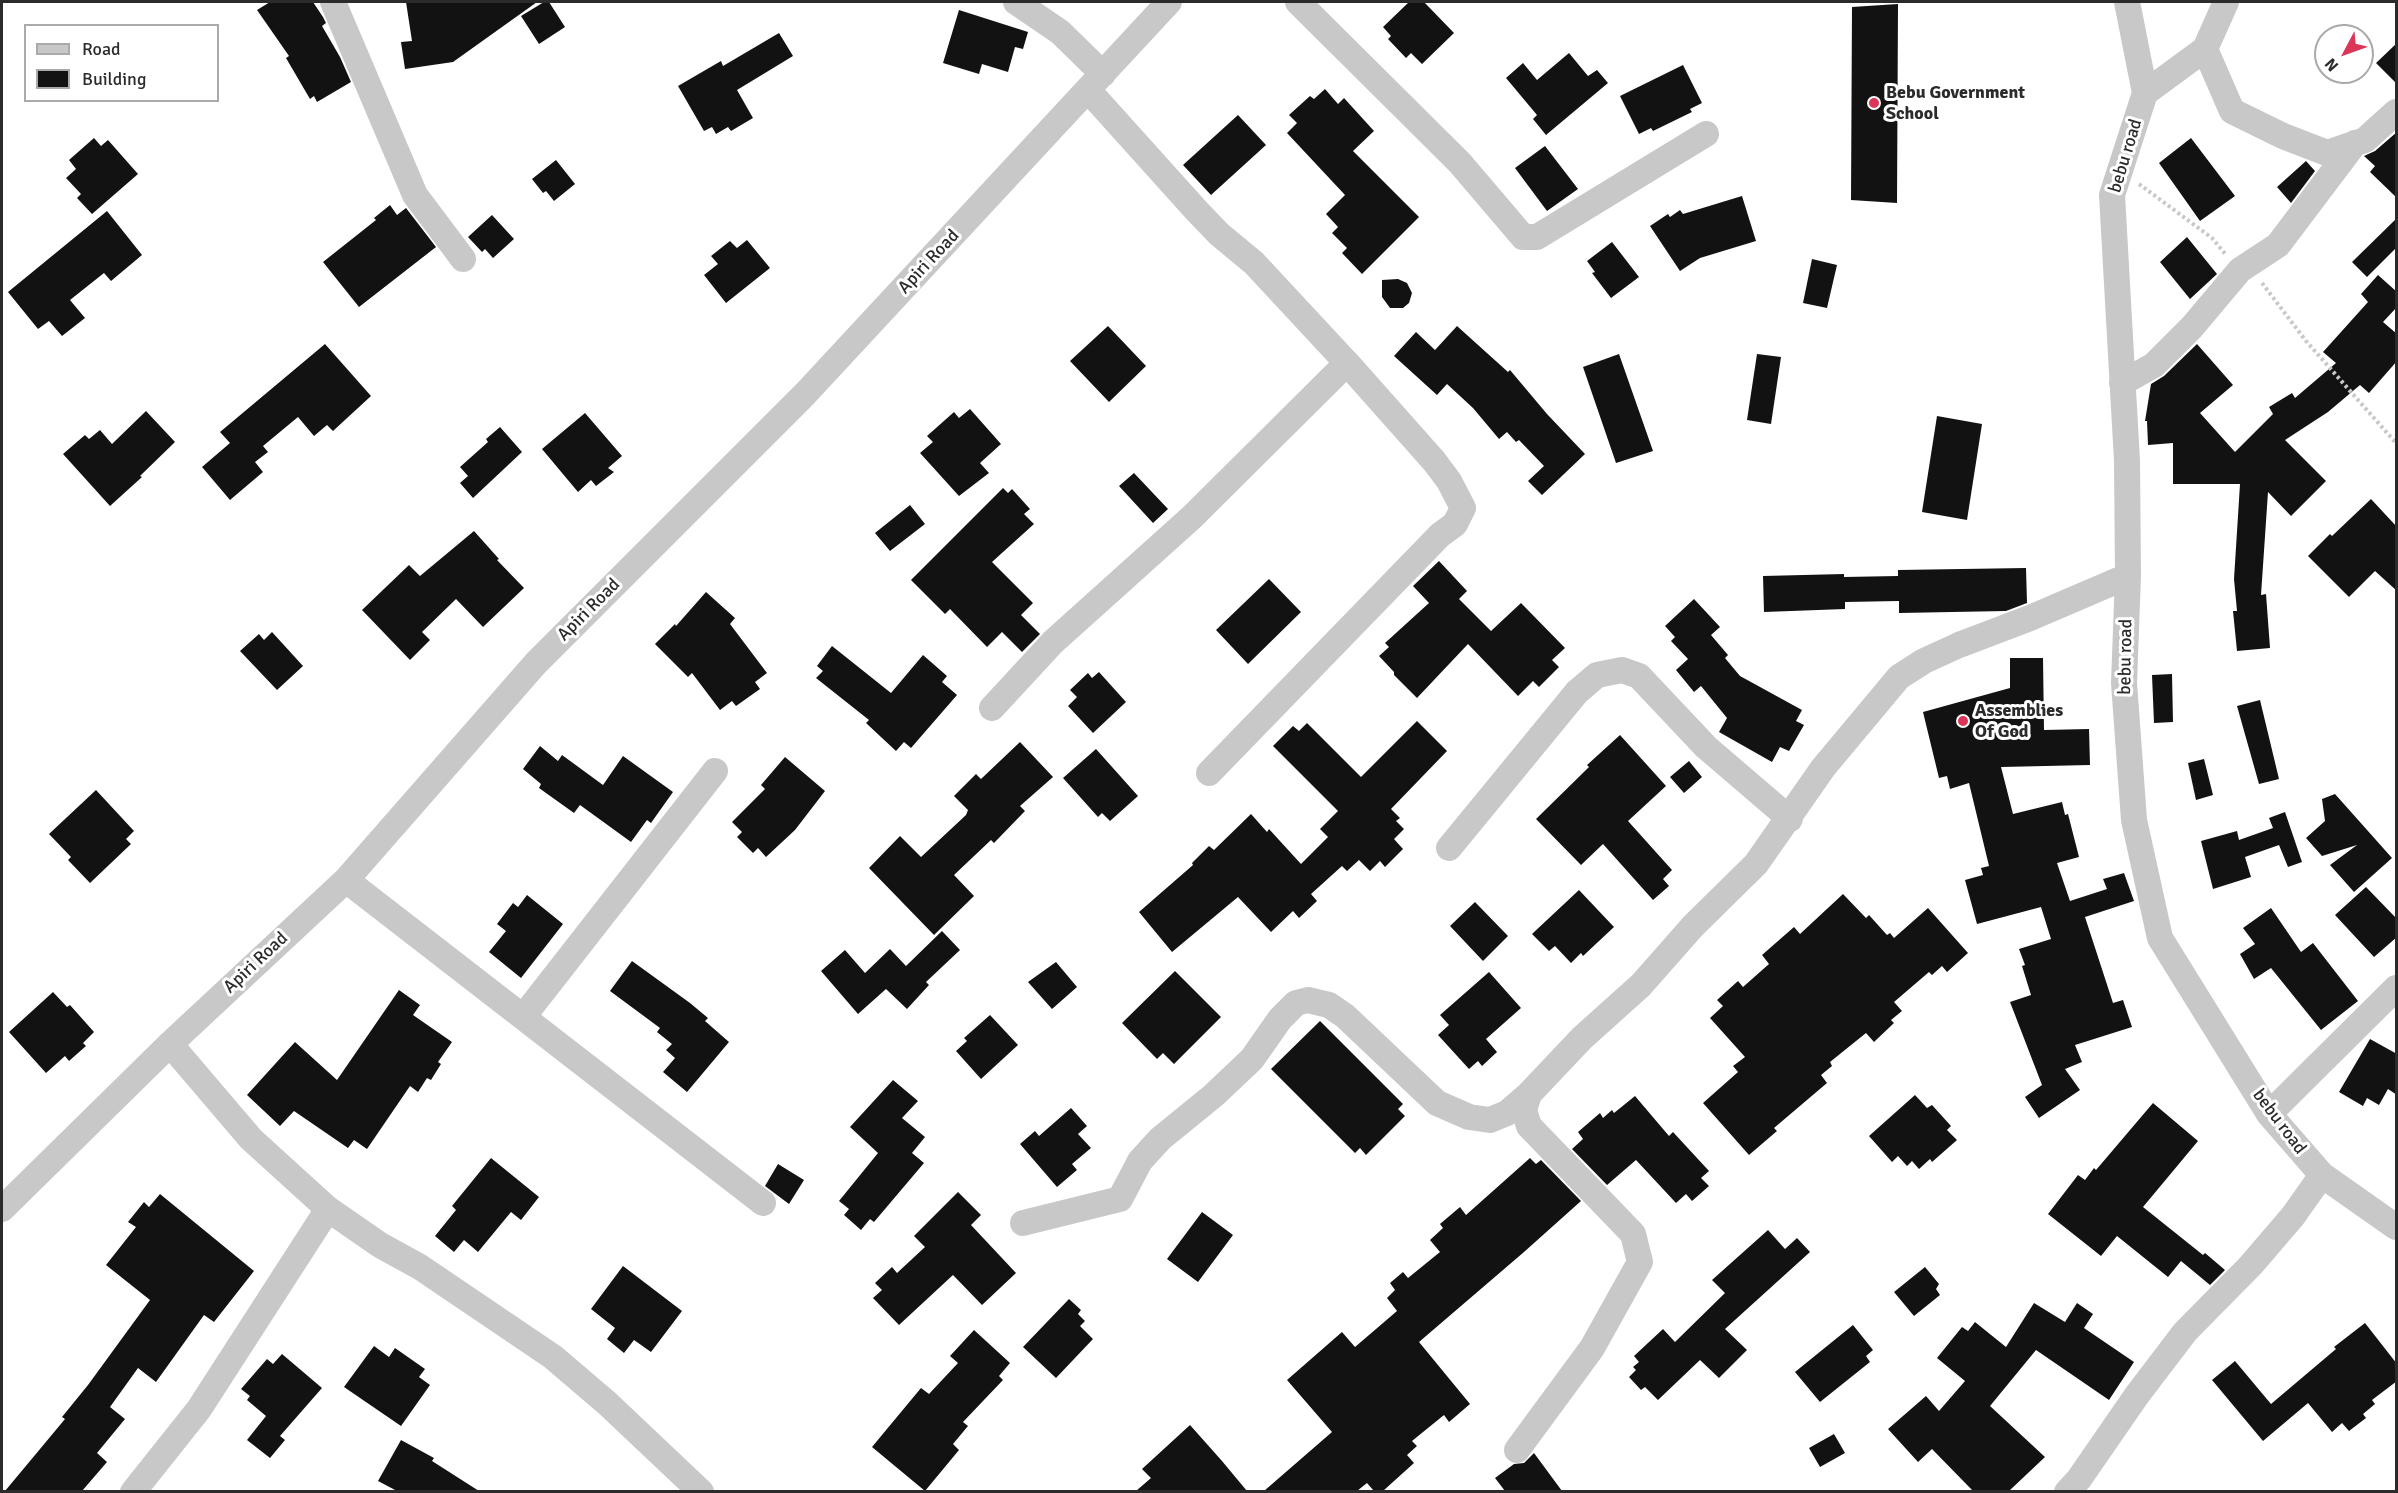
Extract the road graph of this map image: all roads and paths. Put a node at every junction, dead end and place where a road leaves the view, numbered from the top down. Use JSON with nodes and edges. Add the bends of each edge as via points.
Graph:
{"nodes":[{"id":1,"x":333,"y":2,"type":"edge"},
{"id":2,"x":1016,"y":2,"type":"edge"},
{"id":3,"x":1169,"y":2,"type":"edge"},
{"id":4,"x":1298,"y":2,"type":"edge"},
{"id":5,"x":2127,"y":2,"type":"edge"},
{"id":6,"x":2226,"y":2,"type":"edge"},
{"id":7,"x":2205,"y":49,"type":"junction"},
{"id":8,"x":1096,"y":82,"type":"junction"},
{"id":9,"x":2145,"y":93,"type":"junction"},
{"id":10,"x":2397,"y":112,"type":"edge"},
{"id":11,"x":1706,"y":134,"type":"dead end"},
{"id":12,"x":2355,"y":143,"type":"junction"},
{"id":13,"x":2130,"y":178,"type":"dead end"},
{"id":14,"x":463,"y":259,"type":"dead end"},
{"id":15,"x":2240,"y":270,"type":"junction"},
{"id":16,"x":1347,"y":363,"type":"junction"},
{"id":17,"x":2122,"y":383,"type":"junction"},
{"id":18,"x":2397,"y":442,"type":"edge"},
{"id":19,"x":2128,"y":576,"type":"junction"},
{"id":20,"x":992,"y":708,"type":"dead end"},
{"id":21,"x":715,"y":771,"type":"dead end"},
{"id":22,"x":1209,"y":773,"type":"dead end"},
{"id":23,"x":1790,"y":819,"type":"junction"},
{"id":24,"x":1449,"y":848,"type":"dead end"},
{"id":25,"x":346,"y":879,"type":"junction"},
{"id":26,"x":2397,"y":988,"type":"edge"},
{"id":27,"x":523,"y":1017,"type":"junction"},
{"id":28,"x":170,"y":1044,"type":"junction"},
{"id":29,"x":1529,"y":1094,"type":"junction"},
{"id":30,"x":2269,"y":1113,"type":"junction"},
{"id":31,"x":2322,"y":1176,"type":"junction"},
{"id":32,"x":5,"y":1196,"type":"edge"},
{"id":33,"x":763,"y":1203,"type":"dead end"},
{"id":34,"x":328,"y":1209,"type":"junction"},
{"id":35,"x":1023,"y":1223,"type":"dead end"},
{"id":36,"x":2397,"y":1227,"type":"edge"},
{"id":37,"x":1517,"y":1450,"type":"dead end"},
{"id":38,"x":133,"y":1491,"type":"edge"},
{"id":39,"x":701,"y":1491,"type":"edge"},
{"id":40,"x":2067,"y":1491,"type":"edge"}],
"edges":[{"from":1,"to":14,"type":"street","via":[[415,195]]},
{"from":2,"to":8,"type":"street","via":[[1060,32]]},
{"from":3,"to":8,"type":"street","name":"Apiri Road"},
{"from":4,"to":11,"type":"street","via":[[1460,163],[1522,237],[1537,237]]},
{"from":5,"to":9,"type":"street","name":"bebu road"},
{"from":6,"to":7,"type":"street"},
{"from":7,"to":9,"type":"street"},
{"from":7,"to":12,"type":"street","via":[[2232,111],[2327,153]]},
{"from":8,"to":16,"type":"street","via":[[1196,210],[1288,298]]},
{"from":8,"to":25,"type":"street","name":"Apiri Road","via":[[805,394],[536,663]]},
{"from":9,"to":17,"type":"street","name":"bebu road","via":[[2112,195]]},
{"from":10,"to":12,"type":"street","via":[[2365,140]]},
{"from":12,"to":15,"type":"street","via":[[2278,245]]},
{"from":13,"to":15,"type":"path","via":[[2212,238]]},
{"from":15,"to":17,"type":"street","via":[[2154,365]]},
{"from":15,"to":18,"type":"path","via":[[2261,281],[2306,341]]},
{"from":16,"to":20,"type":"street","via":[[1192,517],[1053,642]]},
{"from":16,"to":22,"type":"street","via":[[1434,461],[1463,508],[1455,524]]},
{"from":17,"to":19,"type":"street","name":"bebu road"},
{"from":19,"to":23,"type":"street","via":[[1959,645],[1899,677],[1823,768]]},
{"from":19,"to":30,"type":"street","name":"bebu road","via":[[2124,683],[2134,820],[2160,939]]},
{"from":21,"to":27,"type":"street"},
{"from":23,"to":24,"type":"street","via":[[1706,747],[1639,676],[1622,670],[1597,675],[1576,692]]},
{"from":23,"to":29,"type":"street","via":[[1756,864],[1641,985],[1582,1038]]},
{"from":25,"to":27,"type":"street"},
{"from":25,"to":28,"type":"street","name":"Apiri Road"},
{"from":26,"to":30,"type":"street"},
{"from":27,"to":33,"type":"street"},
{"from":28,"to":32,"type":"street","name":"Apiri Road"},
{"from":28,"to":34,"type":"street","via":[[251,1139]]},
{"from":29,"to":35,"type":"street","via":[[1507,1113],[1490,1120],[1469,1118],[1437,1103],[1329,1005],[1308,1000],[1296,1003],[1252,1059],[1140,1161],[1120,1199]]},
{"from":29,"to":37,"type":"street","via":[[1524,1110],[1529,1126],[1633,1234],[1640,1262],[1592,1348]]},
{"from":30,"to":31,"type":"street","name":"bebu road"},
{"from":31,"to":36,"type":"street","name":"bebu road"},
{"from":31,"to":40,"type":"street","via":[[2251,1265],[2185,1332]]},
{"from":34,"to":38,"type":"street","via":[[199,1409]]},
{"from":34,"to":39,"type":"street","via":[[553,1357]]}]}
